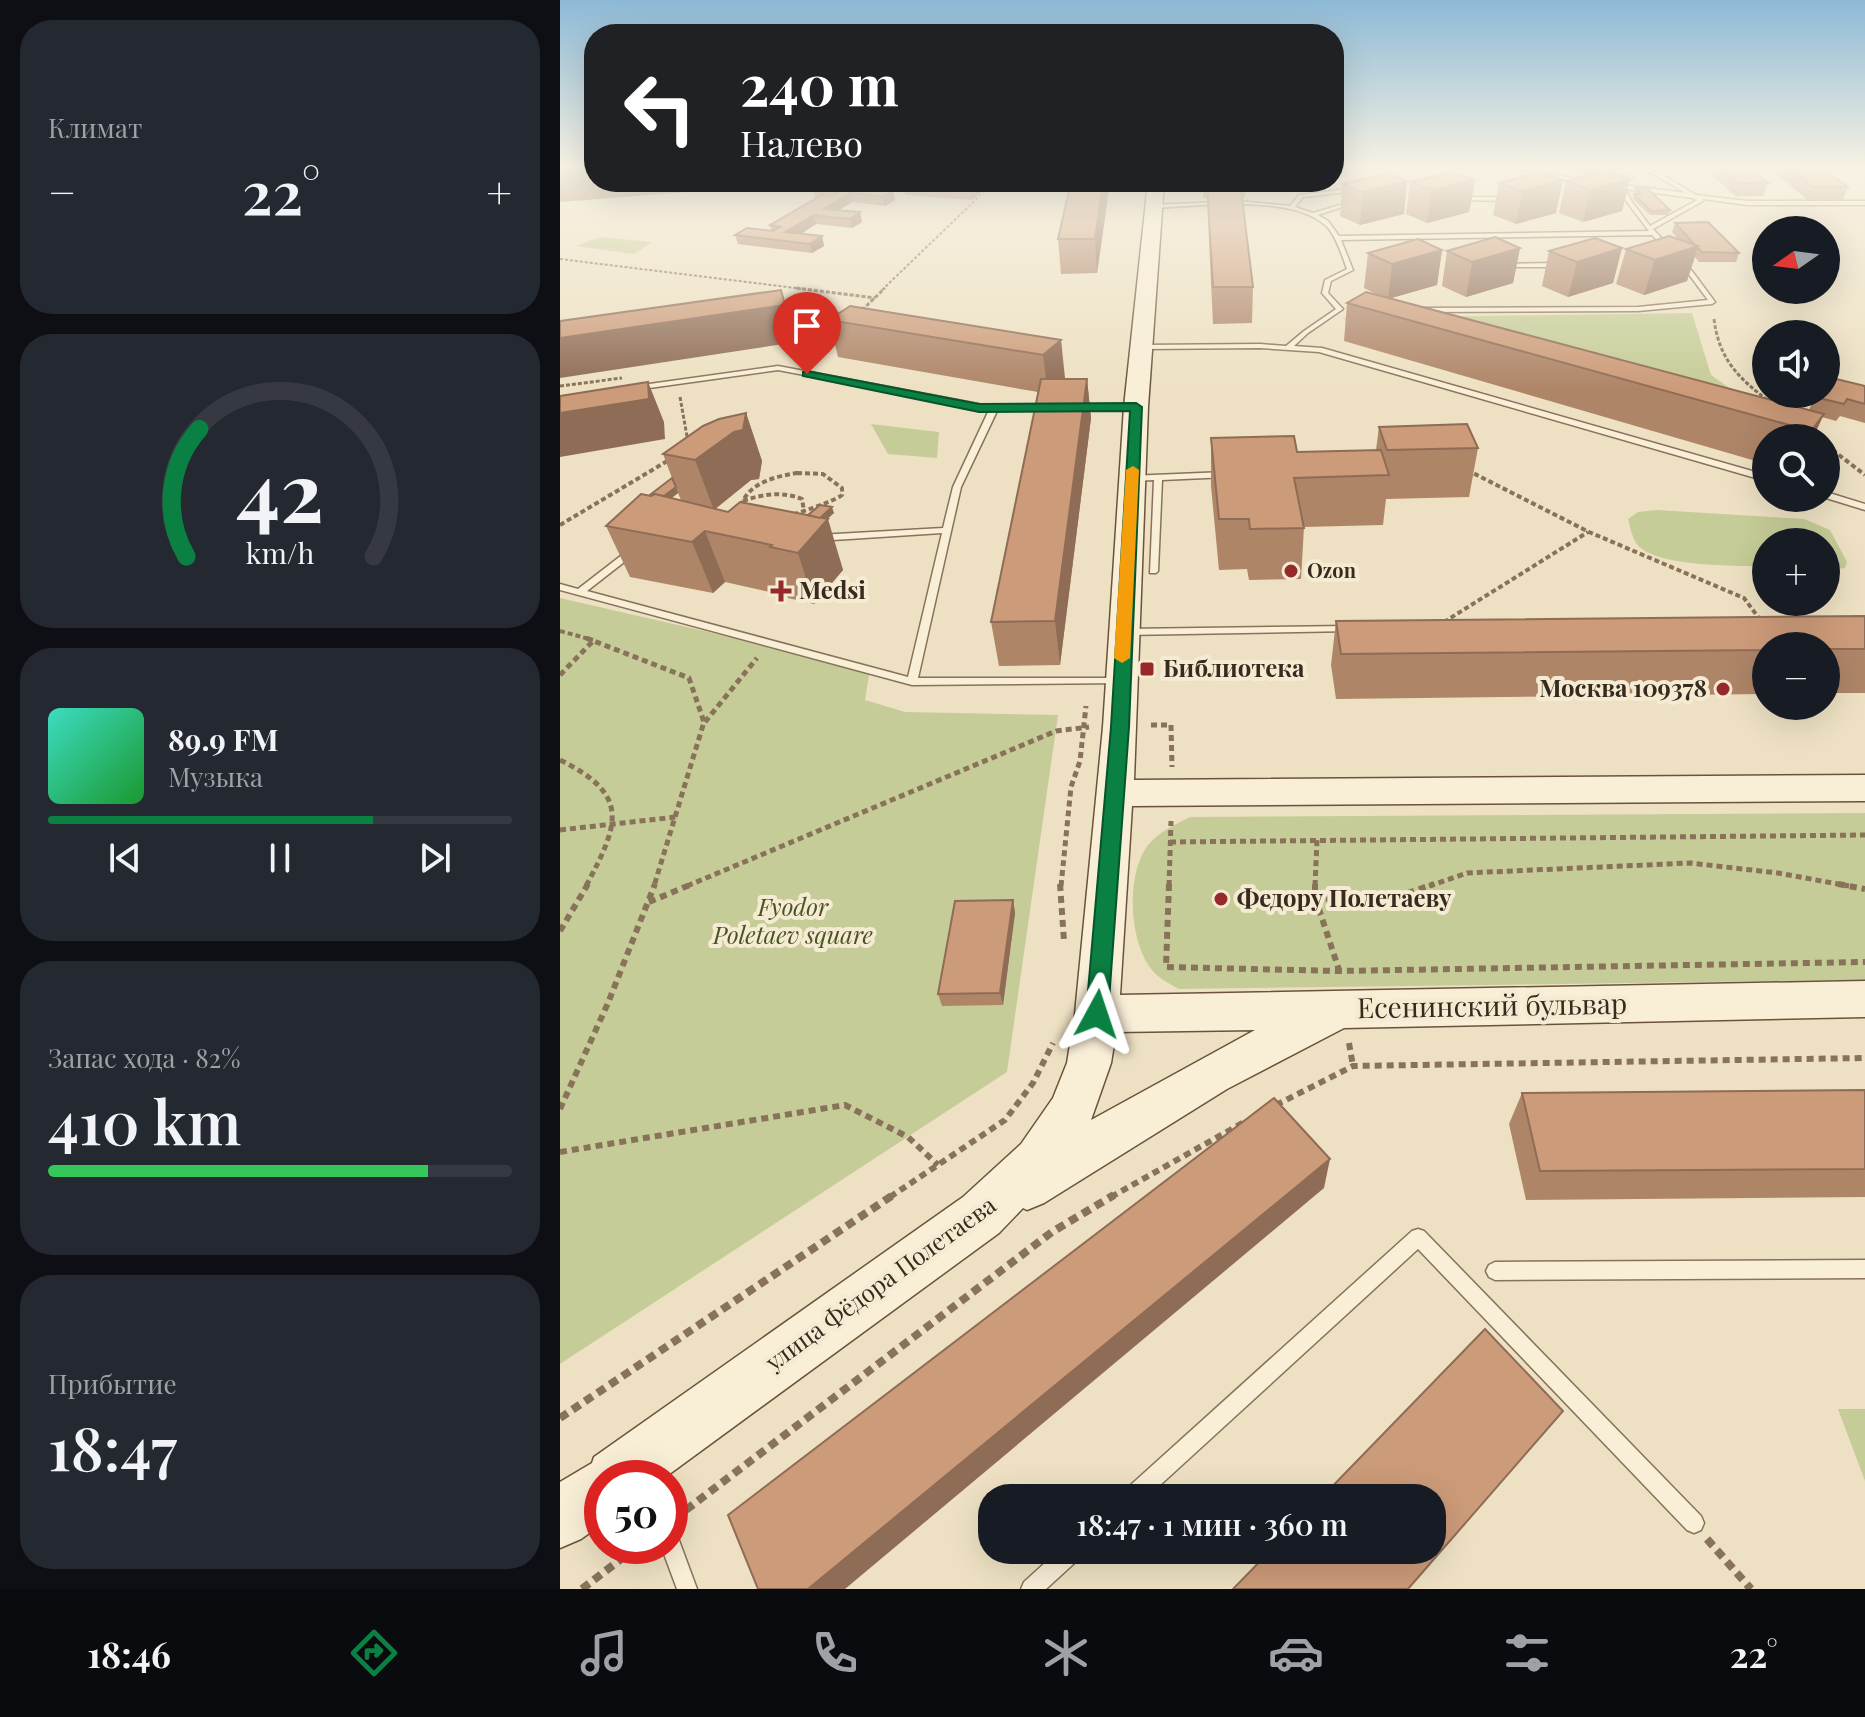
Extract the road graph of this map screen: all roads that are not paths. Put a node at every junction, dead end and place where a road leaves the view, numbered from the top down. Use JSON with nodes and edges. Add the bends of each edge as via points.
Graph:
{"nodes":[{"id":1,"x":1151,"y":241,"type":"edge"},
{"id":2,"x":1340,"y":241,"type":"edge"},
{"id":3,"x":1662,"y":241,"type":"edge"},
{"id":4,"x":1668,"y":263,"type":"edge"},
{"id":5,"x":1683,"y":263,"type":"junction"},
{"id":6,"x":1562,"y":265,"type":"dead end"},
{"id":7,"x":1487,"y":266,"type":"edge"},
{"id":8,"x":1366,"y":269,"type":"dead end"},
{"id":9,"x":1350,"y":270,"type":"junction"},
{"id":10,"x":1340,"y":309,"type":"junction"},
{"id":11,"x":1355,"y":310,"type":"dead end"},
{"id":12,"x":1412,"y":310,"type":"edge"},
{"id":13,"x":1142,"y":347,"type":"junction"},
{"id":14,"x":1288,"y":348,"type":"junction"},
{"id":15,"x":622,"y":390,"type":"edge"},
{"id":16,"x":1136,"y":407,"type":"junction"},
{"id":17,"x":994,"y":409,"type":"junction"},
{"id":18,"x":1237,"y":474,"type":"edge"},
{"id":19,"x":1752,"y":474,"type":"edge"},
{"id":20,"x":1145,"y":478,"type":"junction"},
{"id":21,"x":1840,"y":499,"type":"edge"},
{"id":22,"x":1865,"y":507,"type":"edge"},
{"id":23,"x":947,"y":530,"type":"junction"},
{"id":24,"x":742,"y":531,"type":"edge"},
{"id":25,"x":641,"y":544,"type":"edge"},
{"id":26,"x":1153,"y":571,"type":"dead end"},
{"id":27,"x":560,"y":587,"type":"edge"},
{"id":28,"x":580,"y":592,"type":"junction"},
{"id":29,"x":1356,"y":629,"type":"edge"},
{"id":30,"x":1123,"y":632,"type":"junction"},
{"id":31,"x":1122,"y":681,"type":"junction"},
{"id":32,"x":912,"y":682,"type":"junction"},
{"id":33,"x":1865,"y":788,"type":"edge"},
{"id":34,"x":1115,"y":793,"type":"junction"},
{"id":35,"x":1341,"y":990,"type":"junction"},
{"id":36,"x":1865,"y":999,"type":"edge"},
{"id":37,"x":1076,"y":1020,"type":"junction"},
{"id":38,"x":981,"y":1215,"type":"junction"},
{"id":39,"x":1865,"y":1269,"type":"edge"},
{"id":40,"x":1495,"y":1271,"type":"dead end"},
{"id":41,"x":648,"y":1460,"type":"edge"},
{"id":42,"x":1146,"y":1484,"type":"edge"},
{"id":43,"x":584,"y":1503,"type":"edge"},
{"id":44,"x":560,"y":1518,"type":"edge"},
{"id":45,"x":1694,"y":1523,"type":"road end"},
{"id":46,"x":678,"y":1564,"type":"edge"},
{"id":47,"x":1059,"y":1564,"type":"edge"},
{"id":48,"x":687,"y":1589,"type":"edge"},
{"id":49,"x":1031,"y":1589,"type":"edge"}],
"edges":[{"from":1,"to":13,"type":"main road","name":"улица Фёдора Полетаева"},
{"from":2,"to":9,"type":"lane"},
{"from":3,"to":5,"type":"lane"},
{"from":4,"to":5,"type":"lane"},
{"from":5,"to":12,"type":"lane","via":[[1712,302],[1638,309]]},
{"from":6,"to":7,"type":"lane"},
{"from":8,"to":9,"type":"lane"},
{"from":9,"to":10,"type":"lane","via":[[1328,280],[1325,293]]},
{"from":10,"to":11,"type":"lane"},
{"from":10,"to":14,"type":"lane"},
{"from":13,"to":14,"type":"lane"},
{"from":13,"to":16,"type":"main road","name":"улица Фёдора Полетаева"},
{"from":14,"to":19,"type":"lane","via":[[1354,358]]},
{"from":15,"to":17,"type":"lane","via":[[778,368]]},
{"from":16,"to":17,"type":"lane"},
{"from":16,"to":20,"type":"main road","name":"улица Фёдора Полетаева"},
{"from":17,"to":23,"type":"lane","via":[[957,487]]},
{"from":18,"to":20,"type":"lane"},
{"from":20,"to":26,"type":"lane"},
{"from":20,"to":30,"type":"main road","name":"улица Фёдора Полетаева"},
{"from":21,"to":22,"type":"lane"},
{"from":23,"to":24,"type":"lane","via":[[862,538]]},
{"from":23,"to":32,"type":"lane"},
{"from":25,"to":28,"type":"lane"},
{"from":27,"to":28,"type":"lane"},
{"from":28,"to":32,"type":"lane"},
{"from":29,"to":30,"type":"lane"},
{"from":30,"to":31,"type":"main road","name":"улица Фёдора Полетаева"},
{"from":31,"to":32,"type":"lane"},
{"from":31,"to":34,"type":"main road","name":"улица Фёдора Полетаева"},
{"from":33,"to":34,"type":"main road"},
{"from":34,"to":37,"type":"main road","name":"улица Фёдора Полетаева"},
{"from":35,"to":36,"type":"main road","name":"Есенинский бульвар"},
{"from":35,"to":37,"type":"main road"},
{"from":35,"to":38,"type":"main road","name":"Есенинский бульвар"},
{"from":37,"to":38,"type":"main road","name":"улица Фёдора Полетаева","via":[[1089,1063],[1072,1110],[1038,1160]]},
{"from":38,"to":41,"type":"main road","name":"улица Фёдора Полетаева"},
{"from":39,"to":40,"type":"lane"},
{"from":42,"to":45,"type":"lane","via":[[1418,1237]]},
{"from":43,"to":44,"type":"main road","name":"улица Фёдора Полетаева"},
{"from":46,"to":48,"type":"lane"},
{"from":47,"to":49,"type":"lane"}]}
